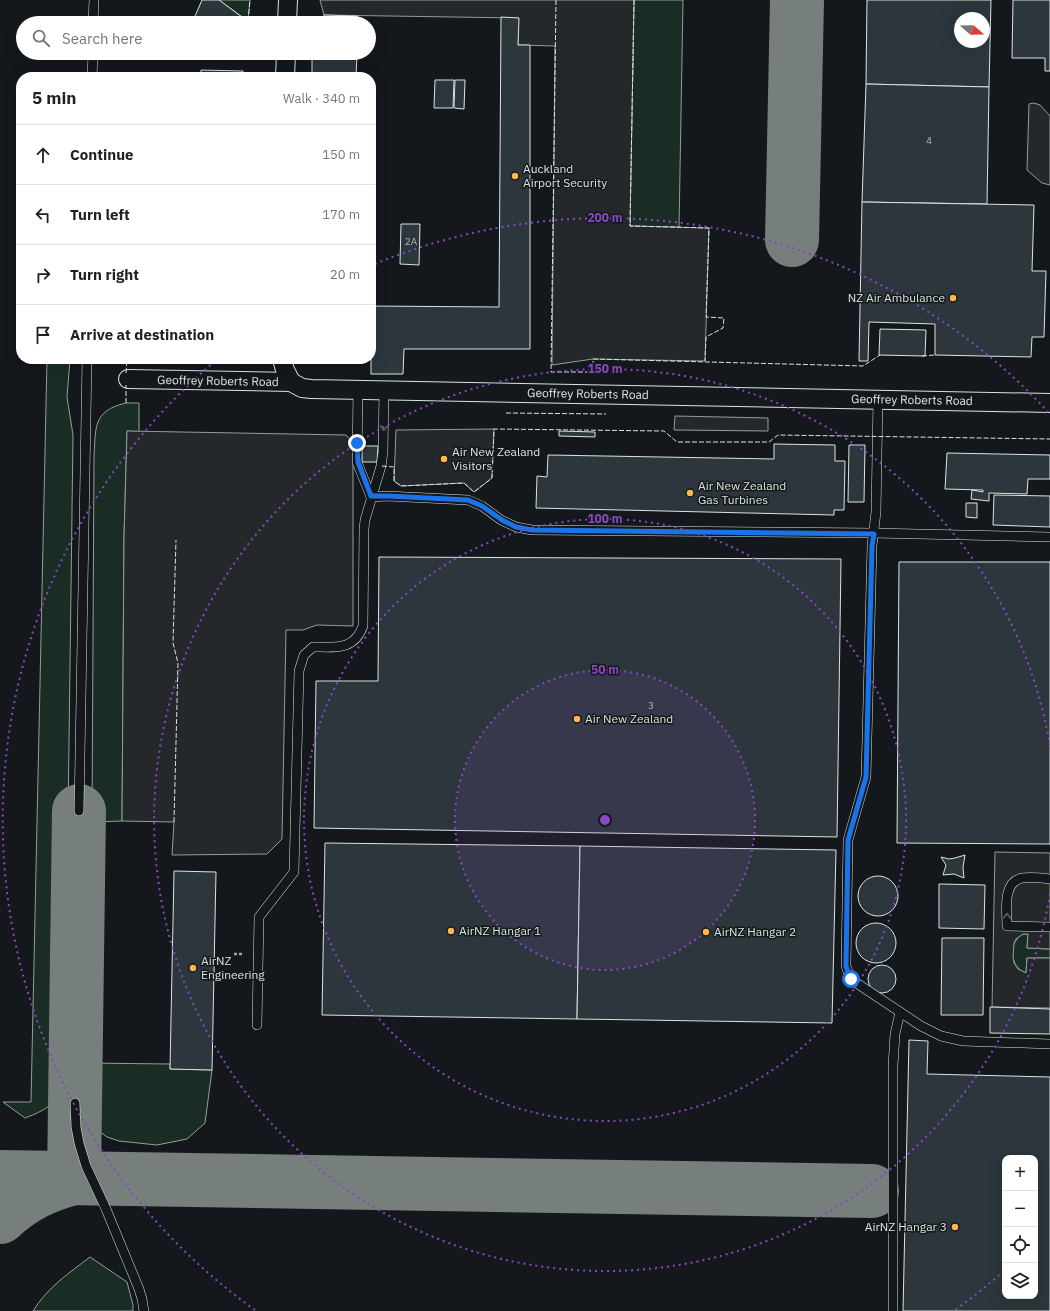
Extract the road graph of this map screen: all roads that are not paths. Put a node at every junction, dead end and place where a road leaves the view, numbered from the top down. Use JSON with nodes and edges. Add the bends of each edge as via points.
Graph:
{"nodes":[{"id":1,"x":94,"y":0,"type":"edge"},
{"id":2,"x":288,"y":0,"type":"edge"},
{"id":3,"x":93,"y":16,"type":"edge"},
{"id":4,"x":287,"y":16,"type":"edge"},
{"id":5,"x":93,"y":60,"type":"edge"},
{"id":6,"x":286,"y":60,"type":"edge"},
{"id":7,"x":92,"y":72,"type":"edge"},
{"id":8,"x":285,"y":72,"type":"edge"},
{"id":9,"x":87,"y":364,"type":"edge"},
{"id":10,"x":283,"y":364,"type":"edge"},
{"id":11,"x":128,"y":379,"type":"dead end"},
{"id":12,"x":292,"y":382,"type":"junction"},
{"id":13,"x":358,"y":390,"type":"junction"},
{"id":14,"x":384,"y":390,"type":"junction"},
{"id":15,"x":878,"y":399,"type":"junction"},
{"id":16,"x":1050,"y":403,"type":"edge"},
{"id":17,"x":371,"y":496,"type":"junction"},
{"id":18,"x":874,"y":534,"type":"junction"},
{"id":19,"x":1050,"y":538,"type":"edge"},
{"id":20,"x":79,"y":811,"type":"dead end"},
{"id":21,"x":1050,"y":879,"type":"edge"},
{"id":22,"x":1050,"y":927,"type":"edge"},
{"id":23,"x":900,"y":1012,"type":"junction"},
{"id":24,"x":257,"y":1025,"type":"dead end"},
{"id":25,"x":1050,"y":1044,"type":"edge"},
{"id":26,"x":75,"y":1103,"type":"dead end"},
{"id":27,"x":144,"y":1311,"type":"edge"},
{"id":28,"x":893,"y":1311,"type":"edge"}],
"edges":[{"from":1,"to":3,"type":"lane"},
{"from":2,"to":4,"type":"street"},
{"from":5,"to":7,"type":"lane"},
{"from":6,"to":8,"type":"street"},
{"from":9,"to":20,"type":"lane"},
{"from":10,"to":12,"type":"street"},
{"from":11,"to":12,"type":"street","name":"Geoffrey Roberts Road"},
{"from":12,"to":13,"type":"street","name":"Geoffrey Roberts Road","via":[[302,388]]},
{"from":13,"to":14,"type":"street","name":"Geoffrey Roberts Road"},
{"from":13,"to":17,"type":"lane","via":[[358,462]]},
{"from":14,"to":15,"type":"street","name":"Geoffrey Roberts Road"},
{"from":14,"to":17,"type":"lane","one_way":true,"via":[[383,452]]},
{"from":15,"to":16,"type":"street","name":"Geoffrey Roberts Road"},
{"from":15,"to":18,"type":"lane"},
{"from":17,"to":18,"type":"lane","via":[[468,500],[516,527],[532,530]]},
{"from":17,"to":24,"type":"lane","via":[[364,529],[363,626],[360,634],[355,641],[341,647],[313,647],[304,655],[299,671],[294,872],[259,917]]},
{"from":18,"to":19,"type":"lane"},
{"from":18,"to":23,"type":"lane","via":[[866,777],[848,840],[846,966],[851,979]]},
{"from":22,"to":21,"type":"lane","one_way":true,"via":[[1007,926],[1008,893],[1013,883],[1023,878]]},
{"from":23,"to":25,"type":"lane","via":[[941,1036],[963,1041]]},
{"from":23,"to":28,"type":"lane","via":[[895,1034],[893,1066]]},
{"from":26,"to":27,"type":"lane","via":[[78,1138],[86,1166],[139,1289]]}]}
